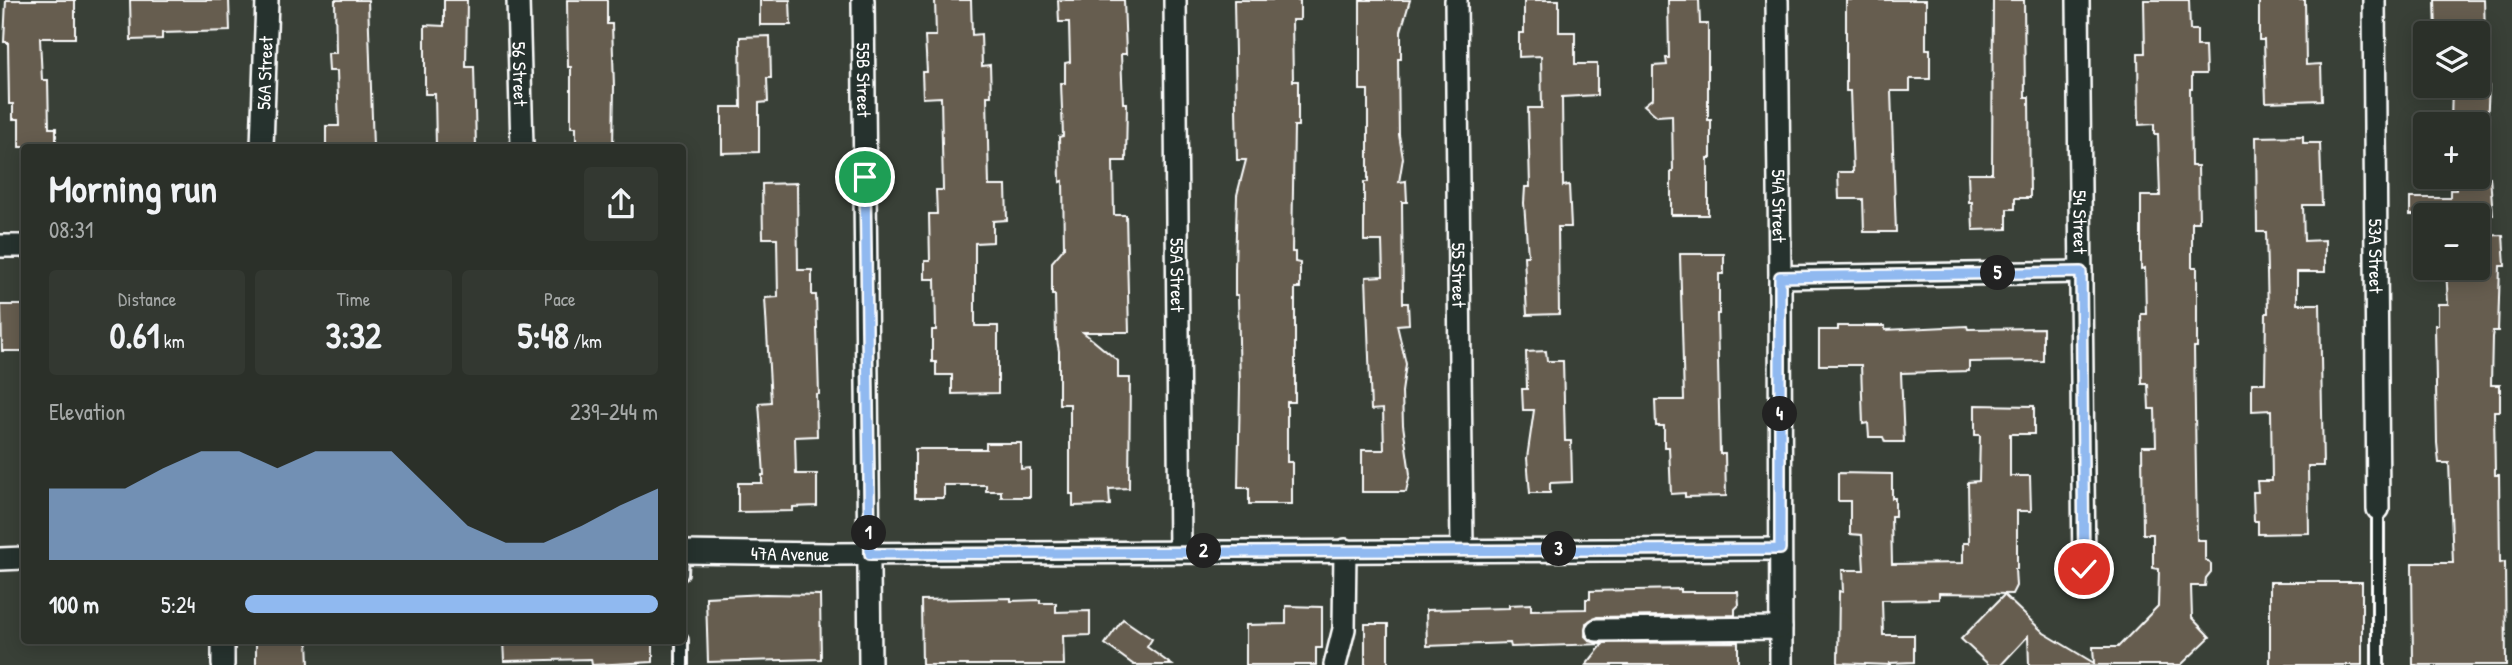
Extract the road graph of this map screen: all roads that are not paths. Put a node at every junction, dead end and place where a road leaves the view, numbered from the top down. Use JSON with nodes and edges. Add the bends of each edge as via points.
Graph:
{"nodes":[{"id":1,"x":267,"y":0,"type":"edge"},
{"id":2,"x":518,"y":0,"type":"edge"},
{"id":3,"x":863,"y":0,"type":"edge"},
{"id":4,"x":1175,"y":0,"type":"edge"},
{"id":5,"x":1456,"y":0,"type":"edge"},
{"id":6,"x":1777,"y":0,"type":"edge"},
{"id":7,"x":2078,"y":0,"type":"edge"},
{"id":8,"x":2374,"y":0,"type":"edge"},
{"id":9,"x":262,"y":144,"type":"edge"},
{"id":10,"x":522,"y":144,"type":"edge"},
{"id":11,"x":0,"y":246,"type":"edge"},
{"id":12,"x":21,"y":246,"type":"edge"},
{"id":13,"x":2081,"y":272,"type":"junction"},
{"id":14,"x":1780,"y":277,"type":"junction"},
{"id":15,"x":2378,"y":509,"type":"joint"},
{"id":16,"x":1780,"y":549,"type":"junction"},
{"id":17,"x":1345,"y":550,"type":"junction"},
{"id":18,"x":1462,"y":550,"type":"junction"},
{"id":19,"x":1180,"y":551,"type":"junction"},
{"id":20,"x":686,"y":552,"type":"edge"},
{"id":21,"x":870,"y":554,"type":"junction"},
{"id":22,"x":21,"y":558,"type":"edge"},
{"id":23,"x":0,"y":559,"type":"edge"},
{"id":24,"x":2084,"y":569,"type":"dead end"},
{"id":25,"x":1781,"y":628,"type":"junction"},
{"id":26,"x":1597,"y":630,"type":"dead end"},
{"id":27,"x":223,"y":644,"type":"edge"},
{"id":28,"x":682,"y":644,"type":"edge"},
{"id":29,"x":223,"y":665,"type":"edge"},
{"id":30,"x":682,"y":665,"type":"edge"},
{"id":31,"x":870,"y":665,"type":"edge"},
{"id":32,"x":1335,"y":665,"type":"edge"},
{"id":33,"x":1781,"y":665,"type":"edge"},
{"id":34,"x":2378,"y":665,"type":"edge"}],
"edges":[{"from":1,"to":9,"type":"street","name":"56A Street"},
{"from":2,"to":10,"type":"street","name":"56 Street"},
{"from":3,"to":21,"type":"street","name":"55B Street"},
{"from":4,"to":19,"type":"street","name":"55A Street"},
{"from":5,"to":18,"type":"street","name":"55 Street"},
{"from":6,"to":14,"type":"street","name":"54A Street"},
{"from":7,"to":13,"type":"street","name":"54 Street"},
{"from":8,"to":15,"type":"street","name":"53A Street"},
{"from":11,"to":12,"type":"street"},
{"from":13,"to":14,"type":"street"},
{"from":13,"to":24,"type":"street","name":"54 Street"},
{"from":14,"to":16,"type":"street","name":"54A Street"},
{"from":15,"to":34,"type":"lane"},
{"from":16,"to":18,"type":"street","name":"47A Avenue"},
{"from":16,"to":25,"type":"street","name":"54A Street"},
{"from":17,"to":18,"type":"street","name":"47A Avenue"},
{"from":17,"to":19,"type":"street","name":"47A Avenue"},
{"from":17,"to":32,"type":"street","via":[[1344,629]]},
{"from":19,"to":21,"type":"street","name":"47A Avenue"},
{"from":20,"to":21,"type":"street","name":"47A Avenue"},
{"from":21,"to":31,"type":"street","name":"55B Street"},
{"from":22,"to":23,"type":"street"},
{"from":25,"to":26,"type":"street"},
{"from":25,"to":33,"type":"street","name":"54A Street"},
{"from":27,"to":29,"type":"street"},
{"from":28,"to":30,"type":"lane"}]}
